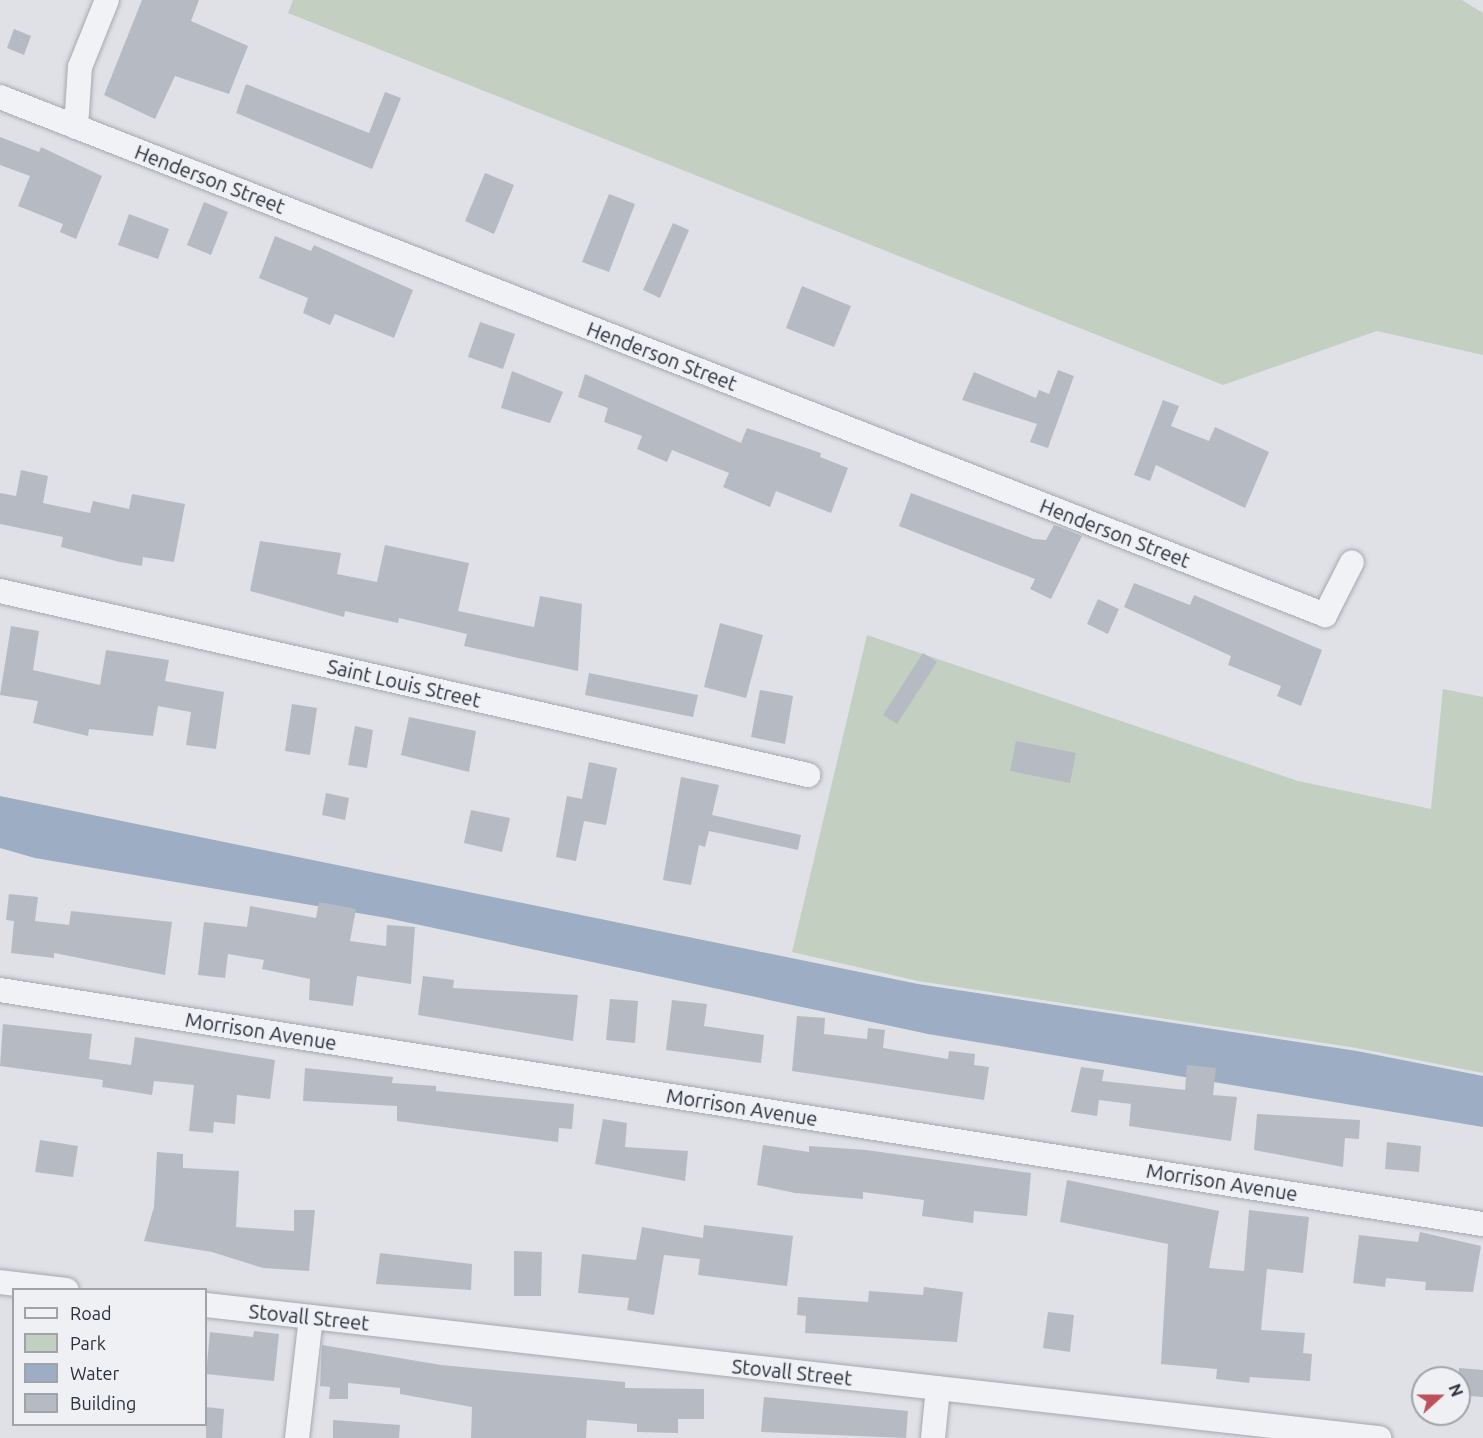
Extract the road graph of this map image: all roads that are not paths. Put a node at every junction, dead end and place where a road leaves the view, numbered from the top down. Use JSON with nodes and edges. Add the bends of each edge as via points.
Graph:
{"nodes":[{"id":1,"x":107,"y":0,"type":"edge"},
{"id":2,"x":0,"y":97,"type":"edge"},
{"id":3,"x":76,"y":127,"type":"junction"},
{"id":4,"x":1352,"y":562,"type":"dead end"},
{"id":5,"x":0,"y":591,"type":"edge"},
{"id":6,"x":808,"y":775,"type":"dead end"},
{"id":7,"x":0,"y":990,"type":"edge"},
{"id":8,"x":1483,"y":1224,"type":"edge"},
{"id":9,"x":0,"y":1282,"type":"edge"},
{"id":10,"x":50,"y":1288,"type":"edge"},
{"id":11,"x":207,"y":1305,"type":"edge"},
{"id":12,"x":311,"y":1317,"type":"junction"},
{"id":13,"x":938,"y":1388,"type":"junction"},
{"id":14,"x":297,"y":1438,"type":"edge"},
{"id":15,"x":933,"y":1438,"type":"edge"},
{"id":16,"x":1379,"y":1438,"type":"edge"}],
"edges":[{"from":1,"to":3,"type":"street","via":[[80,67]]},
{"from":2,"to":3,"type":"street","name":"Henderson Street"},
{"from":3,"to":4,"type":"street","name":"Henderson Street","via":[[1325,615]]},
{"from":5,"to":6,"type":"street","name":"Saint Louis Street"},
{"from":7,"to":8,"type":"street","name":"Morrison Avenue"},
{"from":9,"to":10,"type":"street"},
{"from":11,"to":12,"type":"street","name":"Stovall Street"},
{"from":12,"to":13,"type":"street","name":"Stovall Street"},
{"from":12,"to":14,"type":"street"},
{"from":13,"to":15,"type":"street"},
{"from":13,"to":16,"type":"street","name":"Stovall Street"}]}
